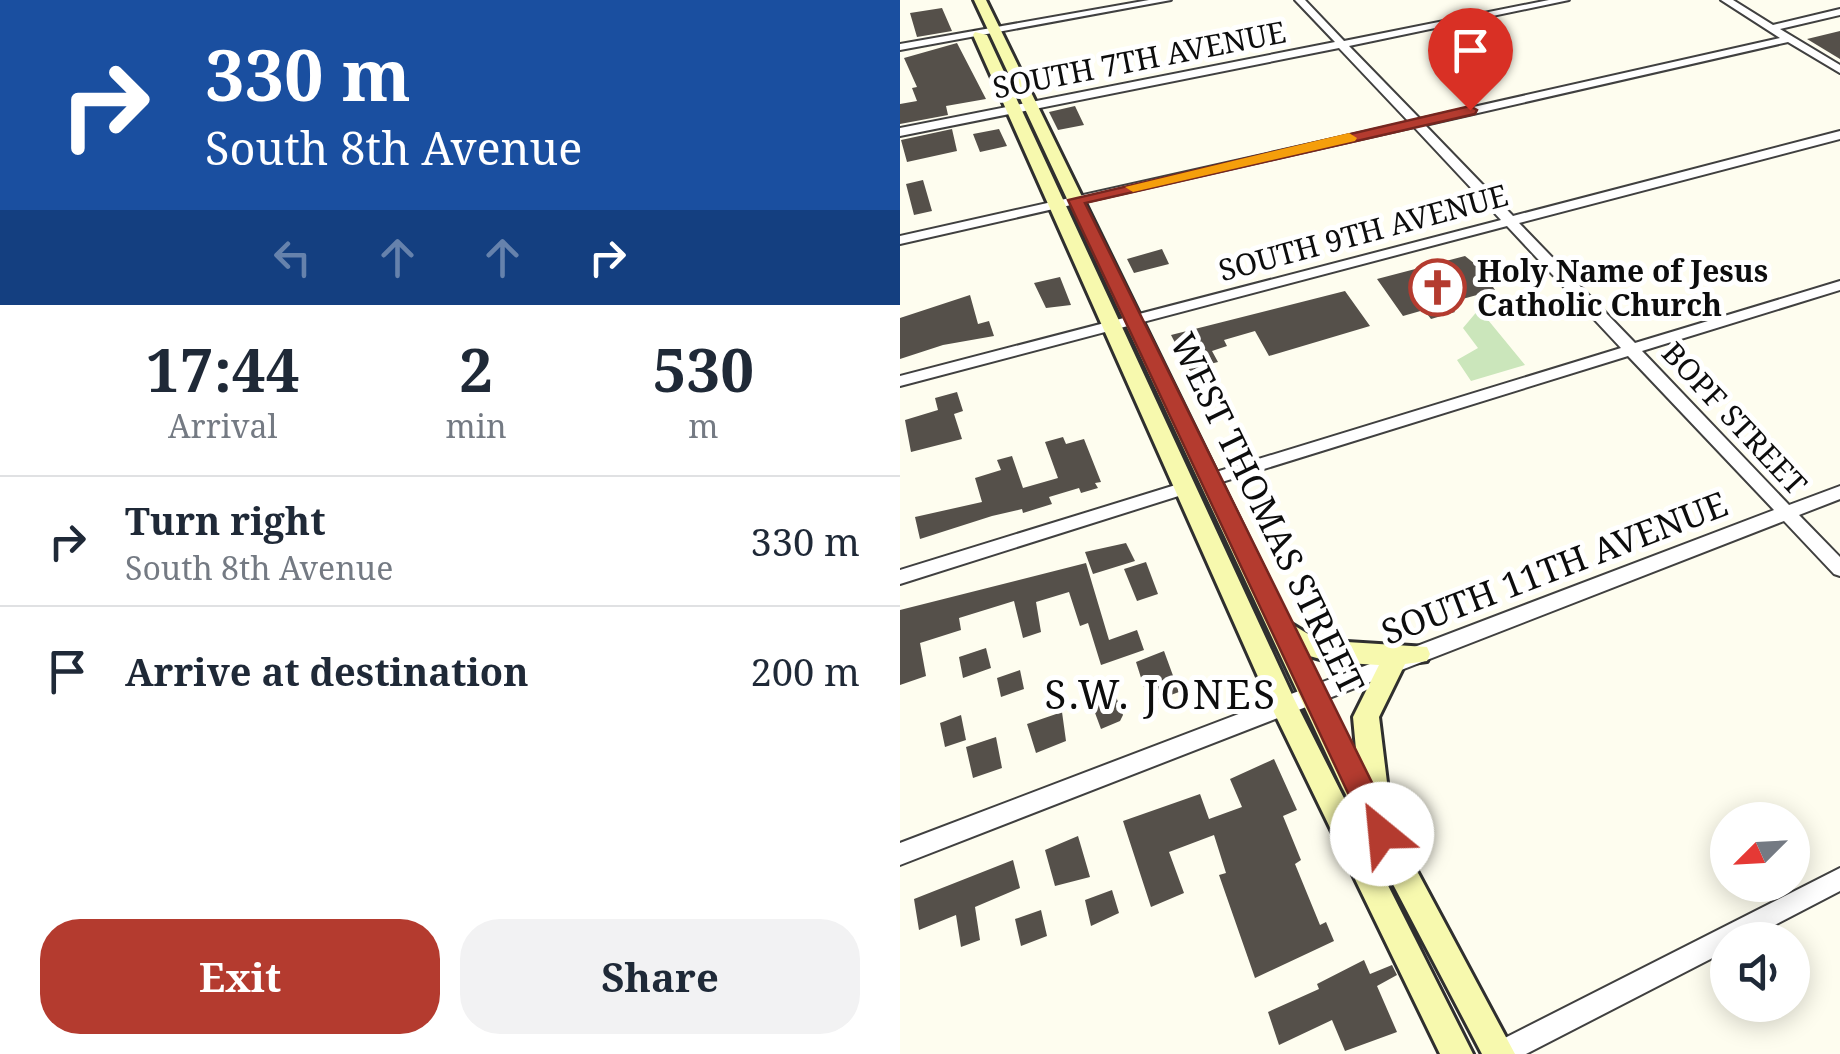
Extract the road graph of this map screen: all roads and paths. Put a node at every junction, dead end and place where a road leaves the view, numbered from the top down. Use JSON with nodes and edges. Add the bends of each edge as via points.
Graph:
{"nodes":[{"id":1,"x":964,"y":0,"type":"edge"},
{"id":2,"x":980,"y":0,"type":"edge"},
{"id":3,"x":1166,"y":0,"type":"edge"},
{"id":4,"x":1300,"y":0,"type":"edge"},
{"id":5,"x":1564,"y":0,"type":"edge"},
{"id":6,"x":1726,"y":0,"type":"edge"},
{"id":7,"x":1840,"y":12,"type":"edge"},
{"id":8,"x":1772,"y":28,"type":"junction"},
{"id":9,"x":987,"y":32,"type":"junction"},
{"id":10,"x":1789,"y":39,"type":"junction"},
{"id":11,"x":1342,"y":44,"type":"junction"},
{"id":12,"x":900,"y":47,"type":"edge"},
{"id":13,"x":1840,"y":70,"type":"edge"},
{"id":14,"x":1032,"y":106,"type":"junction"},
{"id":15,"x":1013,"y":110,"type":"junction"},
{"id":16,"x":1416,"y":123,"type":"junction"},
{"id":17,"x":900,"y":132,"type":"edge"},
{"id":18,"x":1840,"y":136,"type":"edge"},
{"id":19,"x":1076,"y":200,"type":"junction"},
{"id":20,"x":1056,"y":204,"type":"junction"},
{"id":21,"x":1510,"y":222,"type":"junction"},
{"id":22,"x":900,"y":240,"type":"edge"},
{"id":23,"x":1840,"y":285,"type":"edge"},
{"id":24,"x":1133,"y":320,"type":"junction"},
{"id":25,"x":1110,"y":326,"type":"junction"},
{"id":26,"x":1632,"y":349,"type":"junction"},
{"id":27,"x":900,"y":382,"type":"edge"},
{"id":28,"x":1209,"y":480,"type":"junction"},
{"id":29,"x":1182,"y":489,"type":"junction"},
{"id":30,"x":1840,"y":492,"type":"edge"},
{"id":31,"x":1786,"y":512,"type":"junction"},
{"id":32,"x":1840,"y":569,"type":"edge"},
{"id":33,"x":900,"y":577,"type":"edge"},
{"id":34,"x":1284,"y":629,"type":"junction"},
{"id":35,"x":1406,"y":659,"type":"junction"},
{"id":36,"x":1315,"y":694,"type":"junction"},
{"id":37,"x":1284,"y":706,"type":"junction"},
{"id":38,"x":1382,"y":834,"type":"junction"},
{"id":39,"x":900,"y":854,"type":"edge"},
{"id":40,"x":1840,"y":879,"type":"edge"},
{"id":41,"x":1458,"y":1054,"type":"edge"},
{"id":42,"x":1500,"y":1054,"type":"edge"}],
"edges":[{"from":1,"to":9,"type":"main road","name":"WEST THOMAS STREET"},
{"from":2,"to":9,"type":"main road","name":"WEST THOMAS STREET"},
{"from":3,"to":9,"type":"street"},
{"from":4,"to":11,"type":"street","name":"BOPF STREET"},
{"from":5,"to":11,"type":"street","name":"SOUTH 7TH AVENUE"},
{"from":6,"to":8,"type":"street"},
{"from":7,"to":8,"type":"street"},
{"from":8,"to":10,"type":"street"},
{"from":9,"to":12,"type":"street"},
{"from":9,"to":14,"type":"main road","name":"WEST THOMAS STREET"},
{"from":9,"to":15,"type":"main road","name":"WEST THOMAS STREET"},
{"from":10,"to":13,"type":"street"},
{"from":10,"to":16,"type":"street"},
{"from":11,"to":14,"type":"street","name":"SOUTH 7TH AVENUE"},
{"from":11,"to":16,"type":"street","name":"BOPF STREET"},
{"from":14,"to":15,"type":"street","name":"SOUTH 7TH AVENUE"},
{"from":14,"to":19,"type":"main road","name":"WEST THOMAS STREET"},
{"from":15,"to":17,"type":"street","name":"SOUTH 7TH AVENUE"},
{"from":15,"to":20,"type":"main road","name":"WEST THOMAS STREET"},
{"from":16,"to":19,"type":"street"},
{"from":16,"to":21,"type":"street","name":"BOPF STREET"},
{"from":18,"to":21,"type":"street","name":"SOUTH 9TH AVENUE"},
{"from":19,"to":20,"type":"street"},
{"from":19,"to":24,"type":"main road","name":"WEST THOMAS STREET"},
{"from":20,"to":22,"type":"street"},
{"from":20,"to":25,"type":"main road","name":"WEST THOMAS STREET"},
{"from":21,"to":24,"type":"street","name":"SOUTH 9TH AVENUE"},
{"from":21,"to":26,"type":"street","name":"BOPF STREET"},
{"from":23,"to":26,"type":"street"},
{"from":24,"to":25,"type":"street","name":"SOUTH 9TH AVENUE"},
{"from":24,"to":28,"type":"main road","name":"WEST THOMAS STREET"},
{"from":25,"to":27,"type":"street","name":"SOUTH 9TH AVENUE"},
{"from":25,"to":29,"type":"main road","name":"WEST THOMAS STREET"},
{"from":26,"to":28,"type":"street"},
{"from":26,"to":31,"type":"street","name":"BOPF STREET"},
{"from":28,"to":34,"type":"main road","name":"WEST THOMAS STREET"},
{"from":29,"to":33,"type":"street"},
{"from":29,"to":37,"type":"main road","name":"WEST THOMAS STREET"},
{"from":30,"to":31,"type":"street","name":"SOUTH 11TH AVENUE"},
{"from":31,"to":32,"type":"street","name":"BOPF STREET"},
{"from":31,"to":35,"type":"street","name":"SOUTH 11TH AVENUE"},
{"from":34,"to":35,"type":"main road","via":[[1300,644],[1320,649]]},
{"from":34,"to":36,"type":"main road","name":"WEST THOMAS STREET"},
{"from":35,"to":36,"type":"street","name":"SOUTH 11TH AVENUE"},
{"from":35,"to":38,"type":"main road","via":[[1368,704],[1365,727]]},
{"from":36,"to":37,"type":"street","name":"SOUTH 11TH AVENUE"},
{"from":36,"to":38,"type":"main road","name":"WEST THOMAS STREET"},
{"from":37,"to":39,"type":"street","name":"SOUTH 11TH AVENUE"},
{"from":37,"to":41,"type":"main road","name":"WEST THOMAS STREET"},
{"from":38,"to":42,"type":"main road","name":"WEST THOMAS STREET"},
{"from":40,"to":42,"type":"street"}]}
